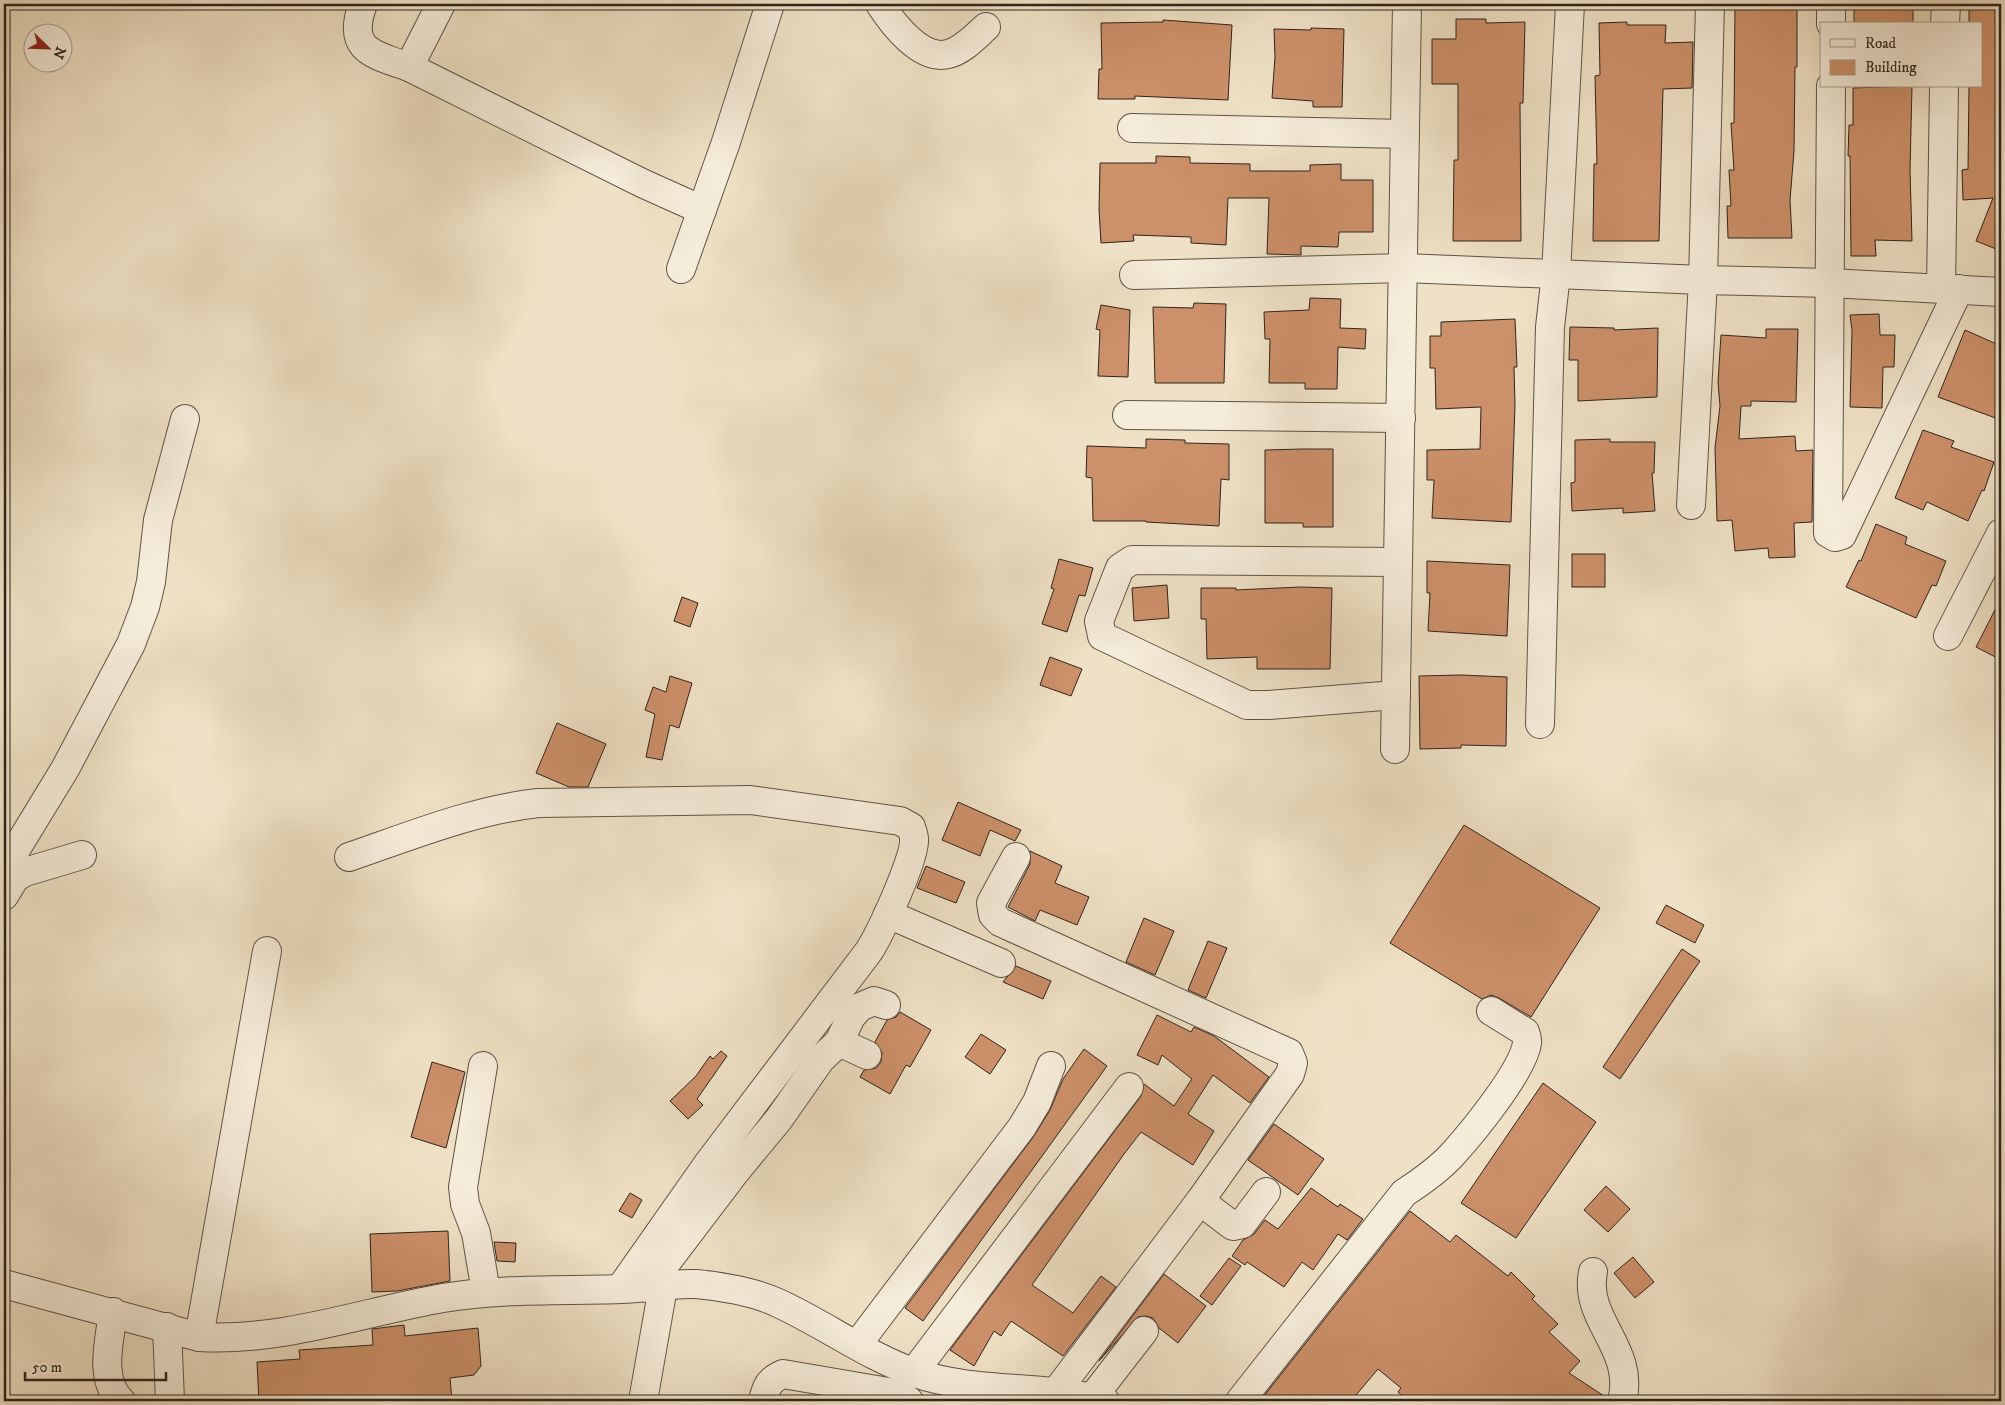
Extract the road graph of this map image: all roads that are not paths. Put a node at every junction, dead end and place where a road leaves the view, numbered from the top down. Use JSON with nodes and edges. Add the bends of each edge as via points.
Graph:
{"nodes":[{"id":1,"x":363,"y":4,"type":"edge"},
{"id":2,"x":441,"y":4,"type":"edge"},
{"id":3,"x":770,"y":4,"type":"edge"},
{"id":4,"x":880,"y":4,"type":"edge"},
{"id":5,"x":1407,"y":4,"type":"edge"},
{"id":6,"x":1570,"y":4,"type":"edge"},
{"id":7,"x":1710,"y":4,"type":"edge"},
{"id":8,"x":1831,"y":4,"type":"edge"},
{"id":9,"x":1946,"y":4,"type":"edge"},
{"id":10,"x":1831,"y":22,"type":"edge"},
{"id":11,"x":1945,"y":22,"type":"edge"},
{"id":12,"x":986,"y":28,"type":"dead end"},
{"id":13,"x":409,"y":68,"type":"junction"},
{"id":14,"x":1831,"y":88,"type":"edge"},
{"id":15,"x":1944,"y":88,"type":"edge"},
{"id":16,"x":1132,"y":128,"type":"dead end"},
{"id":17,"x":1405,"y":134,"type":"junction"},
{"id":18,"x":702,"y":210,"type":"junction"},
{"id":19,"x":1404,"y":268,"type":"junction"},
{"id":20,"x":681,"y":269,"type":"dead end"},
{"id":21,"x":1556,"y":274,"type":"junction"},
{"id":22,"x":1134,"y":275,"type":"dead end"},
{"id":23,"x":1703,"y":280,"type":"junction"},
{"id":24,"x":1829,"y":282,"type":"junction"},
{"id":25,"x":1950,"y":288,"type":"junction"},
{"id":26,"x":2001,"y":292,"type":"edge"},
{"id":27,"x":1127,"y":415,"type":"dead end"},
{"id":28,"x":1400,"y":418,"type":"junction"},
{"id":29,"x":186,"y":419,"type":"dead end"},
{"id":30,"x":1691,"y":505,"type":"dead end"},
{"id":31,"x":2001,"y":533,"type":"edge"},
{"id":32,"x":1398,"y":562,"type":"junction"},
{"id":33,"x":1948,"y":636,"type":"dead end"},
{"id":34,"x":1396,"y":695,"type":"junction"},
{"id":35,"x":1540,"y":724,"type":"dead end"},
{"id":36,"x":1396,"y":749,"type":"dead end"},
{"id":37,"x":82,"y":855,"type":"dead end"},
{"id":38,"x":1016,"y":857,"type":"dead end"},
{"id":39,"x":349,"y":858,"type":"dead end"},
{"id":40,"x":4,"y":869,"type":"edge"},
{"id":41,"x":4,"y":896,"type":"edge"},
{"id":42,"x":888,"y":914,"type":"junction"},
{"id":43,"x":268,"y":951,"type":"dead end"},
{"id":44,"x":1001,"y":963,"type":"dead end"},
{"id":45,"x":886,"y":1005,"type":"dead end"},
{"id":46,"x":1491,"y":1011,"type":"dead end"},
{"id":47,"x":840,"y":1042,"type":"junction"},
{"id":48,"x":866,"y":1055,"type":"dead end"},
{"id":49,"x":483,"y":1066,"type":"dead end"},
{"id":50,"x":1051,"y":1066,"type":"dead end"},
{"id":51,"x":1129,"y":1087,"type":"dead end"},
{"id":52,"x":1266,"y":1192,"type":"dead end"},
{"id":53,"x":1200,"y":1201,"type":"junction"},
{"id":54,"x":1594,"y":1272,"type":"dead end"},
{"id":55,"x":4,"y":1284,"type":"edge"},
{"id":56,"x":655,"y":1287,"type":"junction"},
{"id":57,"x":620,"y":1289,"type":"junction"},
{"id":58,"x":486,"y":1292,"type":"junction"},
{"id":59,"x":113,"y":1312,"type":"junction"},
{"id":60,"x":166,"y":1327,"type":"junction"},
{"id":61,"x":1144,"y":1331,"type":"dead end"},
{"id":62,"x":199,"y":1337,"type":"junction"},
{"id":63,"x":857,"y":1345,"type":"junction"},
{"id":64,"x":914,"y":1372,"type":"junction"},
{"id":65,"x":1056,"y":1392,"type":"junction"},
{"id":66,"x":998,"y":1395,"type":"edge"},
{"id":67,"x":1098,"y":1399,"type":"edge"},
{"id":68,"x":120,"y":1401,"type":"edge"},
{"id":69,"x":170,"y":1401,"type":"edge"},
{"id":70,"x":644,"y":1401,"type":"edge"},
{"id":71,"x":763,"y":1401,"type":"edge"},
{"id":72,"x":909,"y":1401,"type":"edge"},
{"id":73,"x":1240,"y":1401,"type":"edge"},
{"id":74,"x":1622,"y":1401,"type":"edge"}],
"edges":[{"from":1,"to":13,"type":"street","via":[[356,31],[361,44],[372,53]]},
{"from":2,"to":13,"type":"street"},
{"from":3,"to":18,"type":"street"},
{"from":4,"to":12,"type":"street","via":[[914,42],[931,55],[947,55],[958,50]]},
{"from":5,"to":17,"type":"street"},
{"from":6,"to":21,"type":"street"},
{"from":7,"to":23,"type":"street"},
{"from":8,"to":10,"type":"street"},
{"from":9,"to":11,"type":"street"},
{"from":13,"to":18,"type":"street"},
{"from":14,"to":24,"type":"street"},
{"from":15,"to":25,"type":"street"},
{"from":16,"to":17,"type":"street"},
{"from":17,"to":19,"type":"street"},
{"from":18,"to":20,"type":"street"},
{"from":19,"to":21,"type":"street"},
{"from":19,"to":22,"type":"street"},
{"from":19,"to":28,"type":"street"},
{"from":21,"to":23,"type":"street"},
{"from":21,"to":35,"type":"street","via":[[1550,327]]},
{"from":23,"to":24,"type":"street"},
{"from":23,"to":30,"type":"street"},
{"from":24,"to":25,"type":"street"},
{"from":24,"to":25,"type":"street","via":[[1828,533],[1835,537],[1842,535]]},
{"from":25,"to":26,"type":"street"},
{"from":27,"to":28,"type":"street"},
{"from":28,"to":32,"type":"street"},
{"from":29,"to":40,"type":"street","via":[[158,520],[145,607],[131,644],[65,769]]},
{"from":31,"to":33,"type":"street"},
{"from":32,"to":34,"type":"street"},
{"from":32,"to":34,"type":"street","via":[[1132,560],[1120,568],[1099,621],[1102,636],[1247,704]]},
{"from":34,"to":36,"type":"street"},
{"from":37,"to":41,"type":"street","via":[[25,872],[16,878]]},
{"from":38,"to":53,"type":"street","via":[[991,903],[993,915],[1000,922],[1289,1053],[1293,1063],[1290,1074]]},
{"from":39,"to":42,"type":"street","via":[[508,806],[750,800],[900,821],[911,827],[915,839],[911,856]]},
{"from":42,"to":44,"type":"street"},
{"from":42,"to":57,"type":"street","via":[[880,934],[861,963],[707,1165]]},
{"from":43,"to":62,"type":"street"},
{"from":45,"to":47,"type":"street","via":[[874,1001],[860,1006],[851,1017]]},
{"from":46,"to":73,"type":"street","via":[[1525,1032],[1528,1042],[1520,1063],[1452,1155],[1426,1179],[1404,1193]]},
{"from":47,"to":48,"type":"street"},
{"from":47,"to":56,"type":"street","via":[[821,1059],[783,1114],[736,1171]]},
{"from":49,"to":58,"type":"street","via":[[463,1187],[465,1204],[476,1233]]},
{"from":50,"to":63,"type":"street","via":[[1038,1102],[1022,1127]]},
{"from":51,"to":64,"type":"street"},
{"from":52,"to":53,"type":"street","via":[[1242,1224],[1233,1226]]},
{"from":53,"to":65,"type":"street"},
{"from":54,"to":74,"type":"street","via":[[1590,1286],[1594,1304],[1621,1357],[1625,1389]]},
{"from":55,"to":59,"type":"street"},
{"from":56,"to":57,"type":"street"},
{"from":56,"to":63,"type":"street","via":[[695,1284],[775,1301]]},
{"from":56,"to":70,"type":"street"},
{"from":57,"to":58,"type":"street"},
{"from":58,"to":62,"type":"street","via":[[442,1298],[272,1334]]},
{"from":59,"to":60,"type":"street"},
{"from":59,"to":68,"type":"street","via":[[107,1361],[115,1396]]},
{"from":60,"to":62,"type":"street"},
{"from":60,"to":69,"type":"street"},
{"from":61,"to":67,"type":"street"},
{"from":63,"to":64,"type":"street"},
{"from":64,"to":66,"type":"street"},
{"from":65,"to":66,"type":"street"},
{"from":65,"to":67,"type":"street"},
{"from":71,"to":72,"type":"street","via":[[767,1385],[782,1374],[900,1394]]}]}
